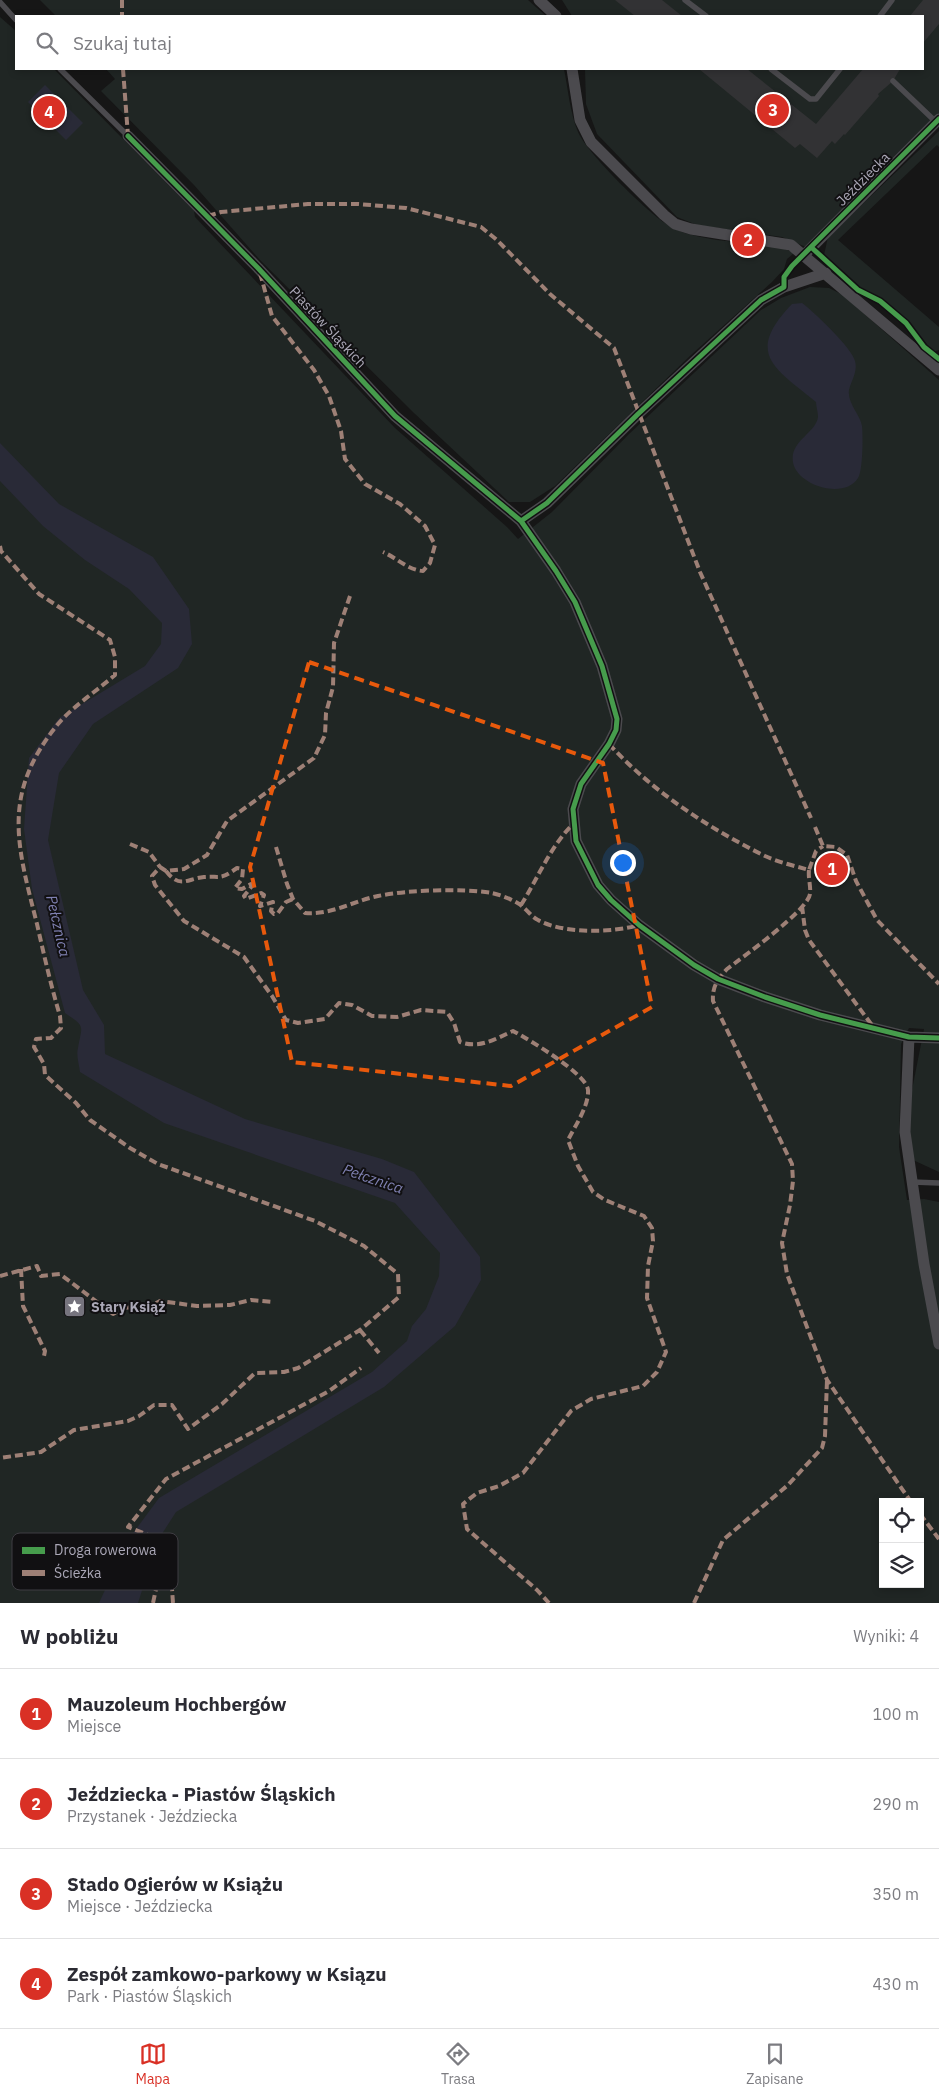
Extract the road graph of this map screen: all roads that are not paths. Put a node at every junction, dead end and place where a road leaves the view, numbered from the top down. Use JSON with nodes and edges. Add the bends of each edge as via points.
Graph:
{"nodes":[{"id":1,"x":539,"y":0,"type":"edge"},
{"id":2,"x":685,"y":0,"type":"edge"},
{"id":3,"x":892,"y":0,"type":"edge"},
{"id":4,"x":0,"y":2,"type":"edge"},
{"id":5,"x":555,"y":15,"type":"edge"},
{"id":6,"x":705,"y":15,"type":"edge"},
{"id":7,"x":881,"y":15,"type":"edge"},
{"id":8,"x":15,"y":19,"type":"edge"},
{"id":9,"x":61,"y":70,"type":"edge"},
{"id":10,"x":572,"y":70,"type":"edge"},
{"id":11,"x":773,"y":70,"type":"edge"},
{"id":12,"x":839,"y":70,"type":"edge"},
{"id":13,"x":893,"y":81,"type":"dead end"},
{"id":14,"x":938,"y":121,"type":"edge"},
{"id":15,"x":128,"y":136,"type":"joint"},
{"id":16,"x":804,"y":255,"type":"junction"},
{"id":17,"x":826,"y":273,"type":"junction"},
{"id":18,"x":937,"y":365,"type":"edge"},
{"id":19,"x":521,"y":521,"type":"junction"},
{"id":20,"x":909,"y":1037,"type":"junction"},
{"id":21,"x":939,"y":1038,"type":"edge"},
{"id":22,"x":912,"y":1182,"type":"junction"},
{"id":23,"x":939,"y":1183,"type":"edge"},
{"id":24,"x":939,"y":1344,"type":"edge"}],
"edges":[{"from":1,"to":5,"type":"street"},
{"from":2,"to":6,"type":"lane"},
{"from":3,"to":7,"type":"lane"},
{"from":4,"to":8,"type":"lane"},
{"from":9,"to":15,"type":"lane","name":"Piastów Śląskich"},
{"from":10,"to":16,"type":"street","via":[[580,120],[587,136],[664,216],[692,229],[781,242]]},
{"from":11,"to":12,"type":"lane","via":[[810,99],[816,99]]},
{"from":13,"to":14,"type":"lane"},
{"from":14,"to":16,"type":"street","name":"Jeździecka"},
{"from":15,"to":19,"type":"street","name":"Piastów Śląskich","via":[[252,261],[395,416]]},
{"from":16,"to":17,"type":"street"},
{"from":17,"to":18,"type":"street"},
{"from":17,"to":19,"type":"street","via":[[784,287],[761,300],[547,503]]},
{"from":19,"to":20,"type":"street","name":"Piastów Śląskich","via":[[575,602],[614,703],[616,730],[580,784],[574,809],[576,842],[598,885],[638,925],[694,966],[718,979],[820,1014]]},
{"from":20,"to":21,"type":"street"},
{"from":20,"to":22,"type":"street","via":[[905,1132]]},
{"from":22,"to":23,"type":"lane"},
{"from":22,"to":24,"type":"street"}]}
